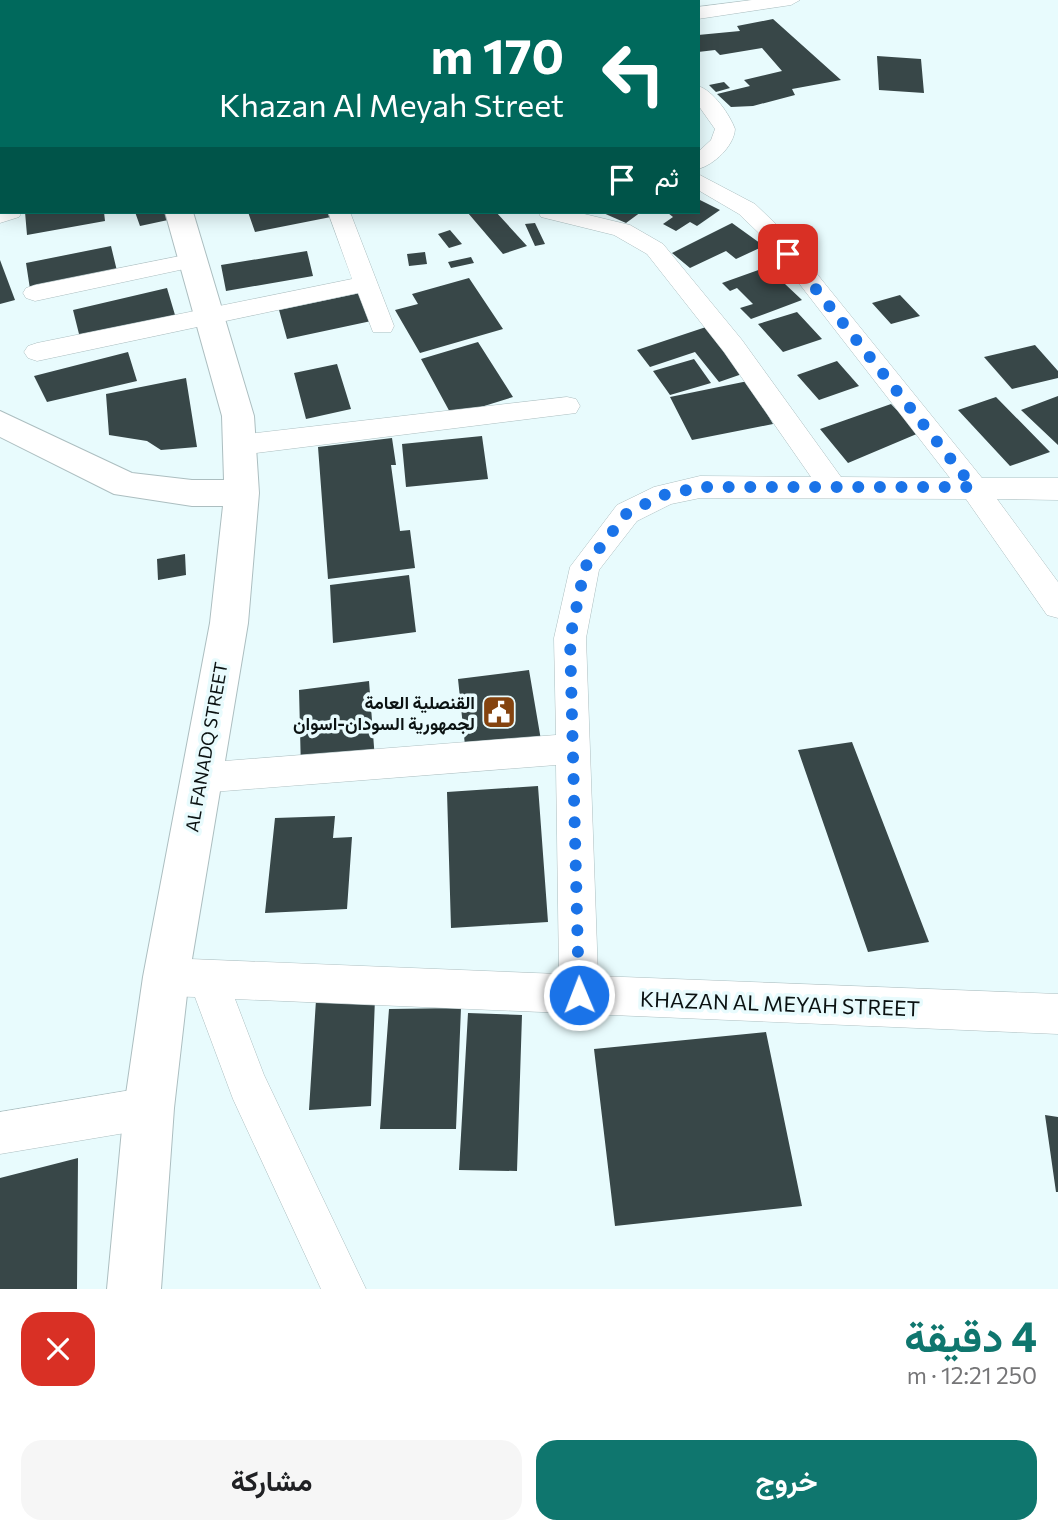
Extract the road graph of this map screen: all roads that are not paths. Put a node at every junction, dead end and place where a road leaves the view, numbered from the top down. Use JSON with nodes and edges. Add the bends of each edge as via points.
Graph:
{"nodes":[{"id":1,"x":792,"y":1,"type":"edge"},
{"id":2,"x":700,"y":13,"type":"edge"},
{"id":3,"x":700,"y":95,"type":"edge"},
{"id":4,"x":700,"y":161,"type":"edge"},
{"id":5,"x":700,"y":182,"type":"edge"},
{"id":6,"x":184,"y":214,"type":"edge"},
{"id":7,"x":340,"y":214,"type":"edge"},
{"id":8,"x":543,"y":214,"type":"edge"},
{"id":9,"x":195,"y":260,"type":"junction"},
{"id":10,"x":366,"y":284,"type":"junction"},
{"id":11,"x":35,"y":293,"type":"dead end"},
{"id":12,"x":211,"y":315,"type":"junction"},
{"id":13,"x":382,"y":326,"type":"dead end"},
{"id":14,"x":37,"y":352,"type":"dead end"},
{"id":15,"x":567,"y":406,"type":"dead end"},
{"id":16,"x":0,"y":423,"type":"edge"},
{"id":17,"x":240,"y":445,"type":"junction"},
{"id":18,"x":832,"y":487,"type":"junction"},
{"id":19,"x":973,"y":487,"type":"junction"},
{"id":20,"x":1058,"y":489,"type":"edge"},
{"id":21,"x":242,"y":493,"type":"junction"},
{"id":22,"x":1058,"y":606,"type":"edge"},
{"id":23,"x":573,"y":749,"type":"junction"},
{"id":24,"x":199,"y":778,"type":"junction"},
{"id":25,"x":166,"y":978,"type":"junction"},
{"id":26,"x":208,"y":979,"type":"junction"},
{"id":27,"x":579,"y":995,"type":"junction"},
{"id":28,"x":1058,"y":1014,"type":"edge"},
{"id":29,"x":149,"y":1108,"type":"junction"},
{"id":30,"x":0,"y":1133,"type":"edge"},
{"id":31,"x":134,"y":1289,"type":"edge"},
{"id":32,"x":344,"y":1289,"type":"edge"}],
"edges":[{"from":1,"to":2,"type":"street"},
{"from":3,"to":4,"type":"street","via":[[726,134],[724,142]]},
{"from":5,"to":19,"type":"street","via":[[747,209],[771,232]]},
{"from":6,"to":9,"type":"street","name":"AL FANADQ STREET"},
{"from":7,"to":10,"type":"street"},
{"from":8,"to":18,"type":"street","via":[[622,230],[655,249],[733,346]]},
{"from":9,"to":11,"type":"street"},
{"from":9,"to":12,"type":"street","name":"AL FANADQ STREET"},
{"from":10,"to":12,"type":"street"},
{"from":10,"to":13,"type":"street"},
{"from":12,"to":14,"type":"street"},
{"from":12,"to":17,"type":"street","name":"AL FANADQ STREET","via":[[238,416]]},
{"from":15,"to":17,"type":"street"},
{"from":16,"to":21,"type":"street","via":[[126,485]]},
{"from":17,"to":21,"type":"street","name":"AL FANADQ STREET"},
{"from":18,"to":19,"type":"street"},
{"from":18,"to":23,"type":"street","via":[[700,487],[664,495],[627,513],[585,567],[570,638]]},
{"from":19,"to":20,"type":"street"},
{"from":19,"to":22,"type":"street"},
{"from":21,"to":24,"type":"street","name":"AL FANADQ STREET","via":[[229,623]]},
{"from":23,"to":24,"type":"street"},
{"from":23,"to":27,"type":"street"},
{"from":24,"to":25,"type":"street","name":"AL FANADQ STREET"},
{"from":25,"to":26,"type":"street","name":"KHAZAN AL MEYAH STREET"},
{"from":25,"to":29,"type":"street","name":"AL FANADQ STREET"},
{"from":26,"to":27,"type":"street","name":"KHAZAN AL MEYAH STREET"},
{"from":26,"to":32,"type":"street","via":[[247,1084]]},
{"from":27,"to":28,"type":"street","name":"KHAZAN AL MEYAH STREET"},
{"from":29,"to":30,"type":"street"},
{"from":29,"to":31,"type":"street","name":"AL FANADQ STREET"}]}
